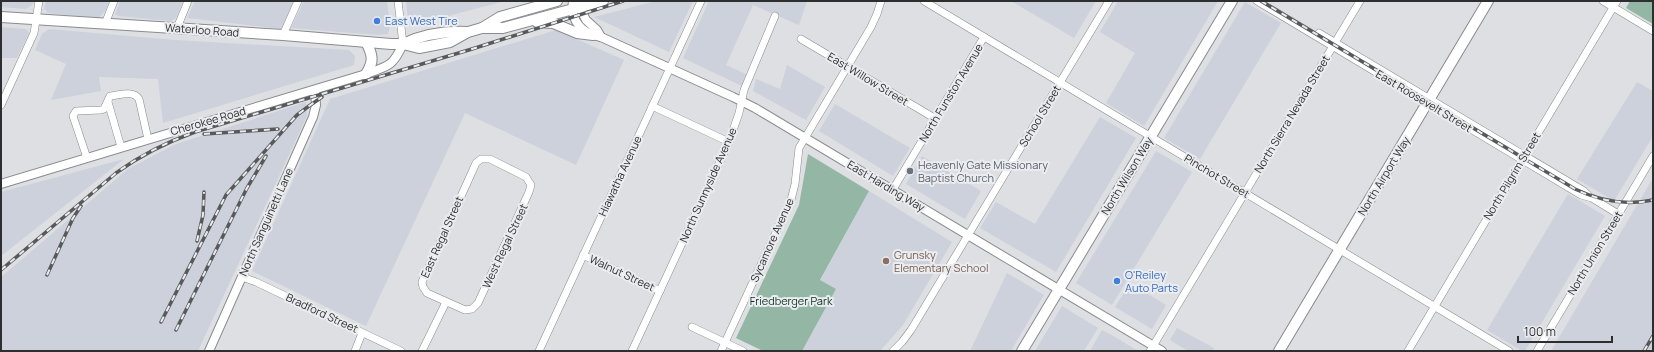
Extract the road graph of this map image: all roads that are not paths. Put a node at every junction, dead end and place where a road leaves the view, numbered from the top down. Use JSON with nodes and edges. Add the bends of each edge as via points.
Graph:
{"nodes":[{"id":1,"x":39,"y":1,"type":"edge"},
{"id":2,"x":114,"y":1,"type":"edge"},
{"id":3,"x":188,"y":1,"type":"edge"},
{"id":4,"x":298,"y":1,"type":"edge"},
{"id":5,"x":398,"y":1,"type":"edge"},
{"id":6,"x":557,"y":1,"type":"edge"},
{"id":7,"x":603,"y":1,"type":"edge"},
{"id":8,"x":701,"y":1,"type":"edge"},
{"id":9,"x":881,"y":1,"type":"edge"},
{"id":10,"x":924,"y":1,"type":"edge"},
{"id":11,"x":1108,"y":1,"type":"edge"},
{"id":12,"x":1232,"y":1,"type":"edge"},
{"id":13,"x":1257,"y":1,"type":"edge"},
{"id":14,"x":1265,"y":1,"type":"edge"},
{"id":15,"x":1360,"y":1,"type":"edge"},
{"id":16,"x":1488,"y":1,"type":"edge"},
{"id":17,"x":1603,"y":1,"type":"edge"},
{"id":18,"x":1615,"y":4,"type":"edge"},
{"id":19,"x":576,"y":5,"type":"edge"},
{"id":20,"x":775,"y":16,"type":"dead end"},
{"id":21,"x":1,"y":17,"type":"edge"},
{"id":22,"x":36,"y":20,"type":"junction"},
{"id":23,"x":527,"y":22,"type":"junction"},
{"id":24,"x":105,"y":24,"type":"junction"},
{"id":25,"x":177,"y":28,"type":"junction"},
{"id":26,"x":482,"y":28,"type":"junction"},
{"id":27,"x":1653,"y":31,"type":"edge"},
{"id":28,"x":283,"y":35,"type":"junction"},
{"id":29,"x":597,"y":36,"type":"junction"},
{"id":30,"x":984,"y":37,"type":"junction"},
{"id":31,"x":801,"y":39,"type":"dead end"},
{"id":32,"x":366,"y":42,"type":"junction"},
{"id":33,"x":403,"y":44,"type":"junction"},
{"id":34,"x":1334,"y":45,"type":"junction"},
{"id":35,"x":848,"y":66,"type":"junction"},
{"id":36,"x":670,"y":68,"type":"junction"},
{"id":37,"x":366,"y":74,"type":"junction"},
{"id":38,"x":1060,"y":82,"type":"junction"},
{"id":39,"x":315,"y":90,"type":"junction"},
{"id":40,"x":107,"y":101,"type":"junction"},
{"id":41,"x":741,"y":101,"type":"junction"},
{"id":42,"x":1429,"y":101,"type":"junction"},
{"id":43,"x":1,"y":105,"type":"edge"},
{"id":44,"x":652,"y":106,"type":"junction"},
{"id":45,"x":936,"y":119,"type":"junction"},
{"id":46,"x":1151,"y":137,"type":"junction"},
{"id":47,"x":805,"y":138,"type":"junction"},
{"id":48,"x":148,"y":139,"type":"junction"},
{"id":49,"x":729,"y":142,"type":"junction"},
{"id":50,"x":121,"y":147,"type":"junction"},
{"id":51,"x":1653,"y":156,"type":"edge"},
{"id":52,"x":87,"y":158,"type":"junction"},
{"id":53,"x":1523,"y":158,"type":"junction"},
{"id":54,"x":505,"y":166,"type":"joint"},
{"id":55,"x":1,"y":184,"type":"edge"},
{"id":56,"x":892,"y":191,"type":"junction"},
{"id":57,"x":1245,"y":193,"type":"junction"},
{"id":58,"x":1618,"y":214,"type":"junction"},
{"id":59,"x":968,"y":236,"type":"junction"},
{"id":60,"x":1340,"y":250,"type":"junction"},
{"id":61,"x":583,"y":255,"type":"junction"},
{"id":62,"x":242,"y":277,"type":"junction"},
{"id":63,"x":1059,"y":290,"type":"junction"},
{"id":64,"x":660,"y":291,"type":"junction"},
{"id":65,"x":446,"y":302,"type":"junction"},
{"id":66,"x":1435,"y":306,"type":"junction"},
{"id":67,"x":692,"y":328,"type":"dead end"},
{"id":68,"x":362,"y":333,"type":"junction"},
{"id":69,"x":725,"y":343,"type":"junction"},
{"id":70,"x":1152,"y":348,"type":"edge"},
{"id":71,"x":209,"y":351,"type":"edge"},
{"id":72,"x":355,"y":351,"type":"edge"},
{"id":73,"x":402,"y":351,"type":"edge"},
{"id":74,"x":422,"y":351,"type":"edge"},
{"id":75,"x":539,"y":351,"type":"edge"},
{"id":76,"x":632,"y":351,"type":"edge"},
{"id":77,"x":721,"y":351,"type":"edge"},
{"id":78,"x":743,"y":351,"type":"edge"},
{"id":79,"x":892,"y":351,"type":"edge"},
{"id":80,"x":1022,"y":351,"type":"edge"},
{"id":81,"x":1162,"y":351,"type":"edge"},
{"id":82,"x":1279,"y":351,"type":"edge"},
{"id":83,"x":1408,"y":351,"type":"edge"},
{"id":84,"x":1509,"y":351,"type":"edge"},
{"id":85,"x":1537,"y":351,"type":"edge"}],
"edges":[{"from":1,"to":22,"type":"street"},
{"from":2,"to":24,"type":"street"},
{"from":3,"to":25,"type":"street"},
{"from":4,"to":28,"type":"street"},
{"from":5,"to":33,"type":"street"},
{"from":6,"to":26,"type":"main road","name":"Waterloo Road","via":[[500,17]]},
{"from":7,"to":19,"type":"main road","name":"Waterloo Road"},
{"from":8,"to":36,"type":"street","name":"Hiawatha Avenue"},
{"from":9,"to":35,"type":"street","name":"Sycamore Avenue","via":[[871,27]]},
{"from":10,"to":30,"type":"street","name":"Pinchot Street"},
{"from":11,"to":38,"type":"street","name":"School Street"},
{"from":12,"to":46,"type":"main road","name":"North Wilson Way"},
{"from":13,"to":34,"type":"street","name":"East Roosevelt Street"},
{"from":14,"to":34,"type":"street","name":"East Roosevelt Street"},
{"from":15,"to":34,"type":"street","name":"North Sierra Nevada Street"},
{"from":16,"to":42,"type":"main road","name":"North Airport Way"},
{"from":17,"to":18,"type":"street"},
{"from":18,"to":27,"type":"street"},
{"from":18,"to":53,"type":"street","name":"North Pilgrim Street"},
{"from":19,"to":23,"type":"main road","name":"Waterloo Road"},
{"from":19,"to":29,"type":"street","name":"East Harding Way","via":[[574,17],[581,27]]},
{"from":20,"to":41,"type":"street","name":"North Sunnyside Avenue"},
{"from":21,"to":22,"type":"main road","name":"Waterloo Road"},
{"from":22,"to":24,"type":"main road","name":"Waterloo Road"},
{"from":22,"to":43,"type":"street","via":[[34,33]]},
{"from":23,"to":26,"type":"main road","name":"Waterloo Road","via":[[503,28]]},
{"from":23,"to":29,"type":"main road","via":[[553,23],[578,33]]},
{"from":24,"to":25,"type":"main road","name":"Waterloo Road"},
{"from":25,"to":28,"type":"main road","name":"Waterloo Road"},
{"from":26,"to":33,"type":"main road","name":"Waterloo Road","via":[[450,42],[420,48]]},
{"from":28,"to":32,"type":"main road","name":"Waterloo Road"},
{"from":29,"to":36,"type":"street","name":"East Harding Way"},
{"from":30,"to":38,"type":"street","name":"Pinchot Street"},
{"from":30,"to":45,"type":"street","name":"North Funston Avenue"},
{"from":31,"to":35,"type":"street","name":"East Willow Street"},
{"from":32,"to":33,"type":"main road","name":"Waterloo Road"},
{"from":32,"to":37,"type":"main road","via":[[373,60]]},
{"from":33,"to":37,"type":"street","name":"Cherokee Road","via":[[395,61]]},
{"from":34,"to":42,"type":"street","name":"East Roosevelt Street"},
{"from":34,"to":57,"type":"street","name":"North Sierra Nevada Street"},
{"from":35,"to":45,"type":"street","name":"East Willow Street"},
{"from":35,"to":47,"type":"street","name":"Sycamore Avenue"},
{"from":36,"to":41,"type":"street","name":"East Harding Way"},
{"from":36,"to":44,"type":"street","name":"Hiawatha Avenue"},
{"from":37,"to":39,"type":"street","name":"Cherokee Road"},
{"from":38,"to":46,"type":"street","name":"Pinchot Street"},
{"from":38,"to":59,"type":"street","name":"School Street"},
{"from":39,"to":48,"type":"street","name":"Cherokee Road"},
{"from":39,"to":62,"type":"street","name":"North Sanguinetti Lane","via":[[316,105],[313,116]]},
{"from":40,"to":48,"type":"street","via":[[110,96],[132,93],[138,96]]},
{"from":40,"to":50,"type":"street"},
{"from":40,"to":52,"type":"street","via":[[104,109],[76,111],[73,116]]},
{"from":41,"to":47,"type":"street","name":"East Harding Way"},
{"from":41,"to":49,"type":"street","name":"North Sunnyside Avenue"},
{"from":42,"to":53,"type":"street","name":"East Roosevelt Street"},
{"from":42,"to":60,"type":"main road","name":"North Airport Way"},
{"from":44,"to":49,"type":"street"},
{"from":44,"to":61,"type":"street","name":"Hiawatha Avenue"},
{"from":45,"to":56,"type":"street","name":"North Funston Avenue"},
{"from":46,"to":57,"type":"street","name":"Pinchot Street"},
{"from":46,"to":63,"type":"main road","name":"North Wilson Way"},
{"from":47,"to":56,"type":"street","name":"East Harding Way"},
{"from":47,"to":69,"type":"street","name":"Sycamore Avenue","via":[[799,150],[792,200]]},
{"from":48,"to":50,"type":"street","name":"Cherokee Road"},
{"from":49,"to":64,"type":"street","name":"North Sunnyside Avenue"},
{"from":50,"to":52,"type":"street","name":"Cherokee Road"},
{"from":51,"to":58,"type":"street","name":"North Union Street"},
{"from":52,"to":55,"type":"street","name":"Cherokee Road"},
{"from":53,"to":58,"type":"street","name":"East Roosevelt Street","via":[[1584,191]]},
{"from":53,"to":66,"type":"street","name":"North Pilgrim Street"},
{"from":54,"to":65,"type":"street","name":"East Regal Street","via":[[485,159],[476,163],[424,275],[424,290]]},
{"from":54,"to":65,"type":"street","name":"West Regal Street","via":[[528,179],[531,185],[529,192],[476,307],[465,310]]},
{"from":56,"to":59,"type":"street","name":"East Harding Way"},
{"from":57,"to":60,"type":"street","name":"Pinchot Street"},
{"from":57,"to":70,"type":"street","name":"North Sierra Nevada Street"},
{"from":58,"to":85,"type":"street","name":"North Union Street"},
{"from":59,"to":63,"type":"street","name":"East Harding Way"},
{"from":59,"to":79,"type":"street","name":"School Street","via":[[911,330]]},
{"from":60,"to":66,"type":"street","name":"Pinchot Street"},
{"from":60,"to":82,"type":"main road","name":"North Airport Way"},
{"from":61,"to":64,"type":"street","name":"Walnut Street"},
{"from":61,"to":75,"type":"street","name":"Hiawatha Avenue"},
{"from":62,"to":68,"type":"street","name":"Bradford Street"},
{"from":62,"to":71,"type":"street","name":"North Sanguinetti Lane"},
{"from":63,"to":70,"type":"street","name":"East Harding Way"},
{"from":63,"to":80,"type":"main road","name":"North Wilson Way"},
{"from":64,"to":76,"type":"street","name":"North Sunnyside Avenue"},
{"from":65,"to":74,"type":"street"},
{"from":66,"to":83,"type":"street","name":"North Pilgrim Street"},
{"from":66,"to":84,"type":"street","name":"Pinchot Street"},
{"from":67,"to":69,"type":"street"},
{"from":68,"to":72,"type":"street"},
{"from":68,"to":73,"type":"street","name":"Bradford Street"},
{"from":69,"to":77,"type":"street","name":"Sycamore Avenue"},
{"from":69,"to":78,"type":"street"},
{"from":70,"to":81,"type":"street","name":"East Harding Way"}]}
